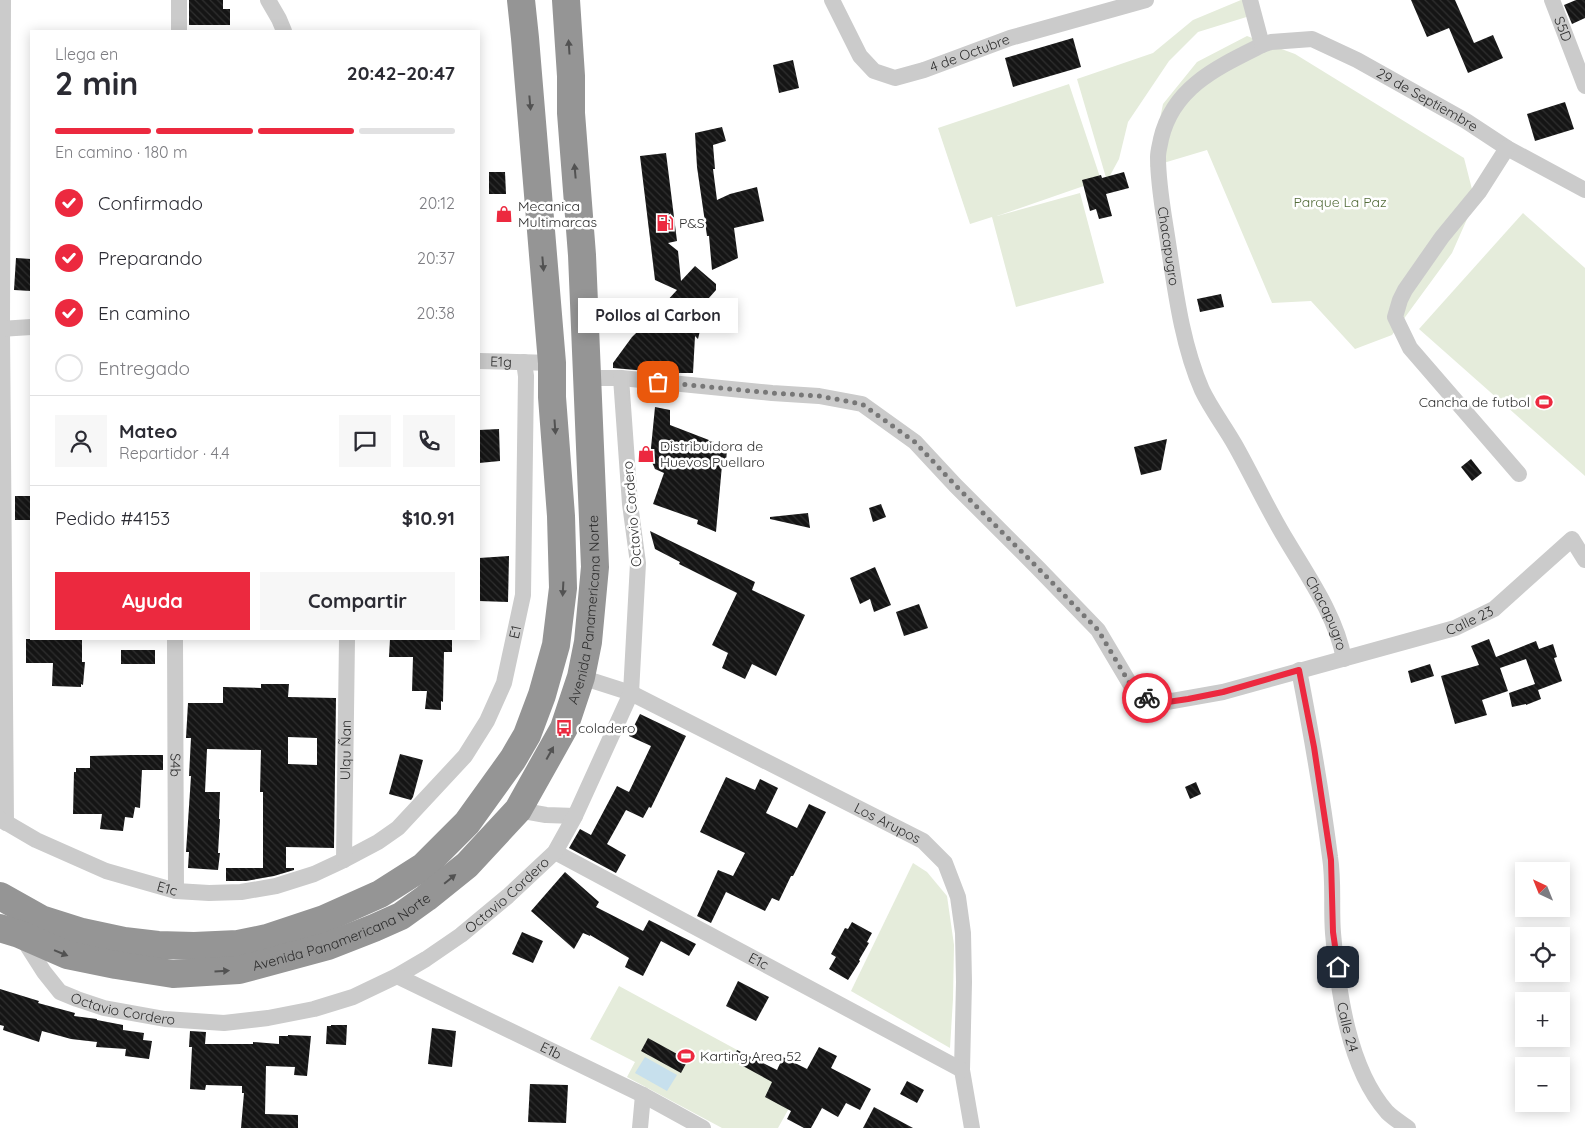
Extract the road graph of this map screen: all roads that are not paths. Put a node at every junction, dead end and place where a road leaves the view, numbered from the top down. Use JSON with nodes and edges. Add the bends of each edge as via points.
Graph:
{"nodes":[{"id":1,"x":3,"y":0,"type":"edge"},
{"id":2,"x":179,"y":0,"type":"edge"},
{"id":3,"x":268,"y":0,"type":"edge"},
{"id":4,"x":521,"y":0,"type":"edge"},
{"id":5,"x":566,"y":0,"type":"edge"},
{"id":6,"x":832,"y":0,"type":"edge"},
{"id":7,"x":1146,"y":0,"type":"edge"},
{"id":8,"x":1250,"y":0,"type":"edge"},
{"id":9,"x":1552,"y":0,"type":"edge"},
{"id":10,"x":179,"y":30,"type":"edge"},
{"id":11,"x":284,"y":30,"type":"edge"},
{"id":12,"x":1262,"y":45,"type":"junction"},
{"id":13,"x":1585,"y":86,"type":"edge"},
{"id":14,"x":1507,"y":148,"type":"junction"},
{"id":15,"x":1585,"y":190,"type":"edge"},
{"id":16,"x":30,"y":327,"type":"edge"},
{"id":17,"x":1,"y":329,"type":"edge"},
{"id":18,"x":480,"y":362,"type":"edge"},
{"id":19,"x":524,"y":362,"type":"junction"},
{"id":20,"x":552,"y":363,"type":"junction"},
{"id":21,"x":587,"y":378,"type":"junction"},
{"id":22,"x":620,"y":378,"type":"junction"},
{"id":23,"x":1519,"y":474,"type":"dead end"},
{"id":24,"x":1585,"y":560,"type":"edge"},
{"id":25,"x":175,"y":640,"type":"edge"},
{"id":26,"x":347,"y":640,"type":"edge"},
{"id":27,"x":1344,"y":659,"type":"junction"},
{"id":28,"x":1299,"y":670,"type":"junction"},
{"id":29,"x":581,"y":677,"type":"junction"},
{"id":30,"x":631,"y":693,"type":"junction"},
{"id":31,"x":518,"y":810,"type":"junction"},
{"id":32,"x":575,"y":816,"type":"junction"},
{"id":33,"x":3,"y":821,"type":"edge"},
{"id":34,"x":555,"y":852,"type":"junction"},
{"id":35,"x":344,"y":860,"type":"junction"},
{"id":36,"x":176,"y":892,"type":"junction"},
{"id":37,"x":0,"y":896,"type":"edge"},
{"id":38,"x":10,"y":931,"type":"edge"},
{"id":39,"x":397,"y":976,"type":"junction"},
{"id":40,"x":962,"y":1070,"type":"junction"},
{"id":41,"x":643,"y":1095,"type":"junction"},
{"id":42,"x":640,"y":1128,"type":"edge"},
{"id":43,"x":703,"y":1128,"type":"edge"},
{"id":44,"x":972,"y":1128,"type":"edge"},
{"id":45,"x":1408,"y":1128,"type":"edge"}],
"edges":[{"from":1,"to":17,"type":"street"},
{"from":2,"to":10,"type":"street"},
{"from":3,"to":11,"type":"street"},
{"from":4,"to":20,"type":"highway","name":"Avenida Panamericana Norte","one_way":true},
{"from":21,"to":5,"type":"highway","name":"Avenida Panamericana Norte","one_way":true},
{"from":6,"to":7,"type":"street","name":"4 de Octubre","via":[[860,56],[874,71],[895,78],[1010,38]]},
{"from":8,"to":12,"type":"street"},
{"from":9,"to":13,"type":"street","name":"S5D"},
{"from":12,"to":14,"type":"street","name":"29 de Septiembre","via":[[1312,39],[1357,60],[1466,121]]},
{"from":12,"to":27,"type":"street","name":"Chacapugro","via":[[1205,76],[1182,96],[1165,124],[1158,155],[1160,192],[1178,308],[1203,391],[1314,586],[1331,620]]},
{"from":14,"to":15,"type":"street","name":"29 de Septiembre"},
{"from":14,"to":23,"type":"street","via":[[1479,192],[1405,290],[1395,317],[1410,348]]},
{"from":16,"to":17,"type":"street"},
{"from":17,"to":33,"type":"street"},
{"from":18,"to":19,"type":"street","name":"E1g"},
{"from":19,"to":20,"type":"street"},
{"from":19,"to":35,"type":"street","name":"E1","via":[[523,595],[504,683],[487,721],[465,756],[442,782],[398,828]]},
{"from":20,"to":37,"type":"highway","name":"Avenida Panamericana Norte","one_way":true,"via":[[563,588],[556,646],[528,735],[514,759],[467,823],[424,866],[387,890],[324,919],[238,944],[194,946],[124,942],[41,919]]},
{"from":21,"to":22,"type":"street","name":"Chacapugro"},
{"from":21,"to":29,"type":"highway","name":"Avenida Panamericana Norte","via":[[595,567],[588,642]]},
{"from":22,"to":28,"type":"street","name":"Chacapugro","via":[[819,396],[862,404],[915,442],[1098,630],[1136,694],[1161,703],[1223,692]]},
{"from":22,"to":30,"type":"street","name":"Octavio Cordero","via":[[638,563]]},
{"from":24,"to":27,"type":"street","name":"Calle 23","via":[[1572,539],[1494,609],[1455,628]]},
{"from":25,"to":36,"type":"street","name":"S4b"},
{"from":26,"to":35,"type":"street","name":"Ulqu Ñan"},
{"from":27,"to":28,"type":"street","name":"Chacapugro"},
{"from":28,"to":45,"type":"street","name":"Calle 24","via":[[1331,860],[1333,932],[1346,1024],[1369,1087],[1388,1112]]},
{"from":29,"to":30,"type":"street","name":"Los Arupos"},
{"from":31,"to":29,"type":"highway","name":"Avenida Panamericana Norte","one_way":true,"via":[[564,728]]},
{"from":30,"to":32,"type":"street","name":"Octavio Cordero"},
{"from":30,"to":40,"type":"street","name":"Los Arupos","via":[[923,841],[945,863],[958,896],[963,933]]},
{"from":31,"to":32,"type":"street"},
{"from":38,"to":31,"type":"highway","name":"Avenida Panamericana Norte","one_way":true,"via":[[67,955],[116,965],[173,974],[239,970],[328,946],[401,916],[467,865]]},
{"from":32,"to":34,"type":"street","name":"Octavio Cordero"},
{"from":33,"to":36,"type":"street","name":"E1c","via":[[36,840],[106,871]]},
{"from":34,"to":39,"type":"street","name":"Octavio Cordero","via":[[461,935]]},
{"from":34,"to":40,"type":"street","name":"E1c"},
{"from":35,"to":36,"type":"street","name":"E1c","via":[[314,874],[241,892]]},
{"from":38,"to":39,"type":"street","name":"Octavio Cordero","via":[[60,992],[104,1008],[165,1019],[224,1023],[268,1018],[353,997]]},
{"from":39,"to":41,"type":"street","name":"E1b"},
{"from":40,"to":44,"type":"street","name":"Los Arupos"},
{"from":41,"to":42,"type":"street"},
{"from":41,"to":43,"type":"street","name":"E1b"}]}
